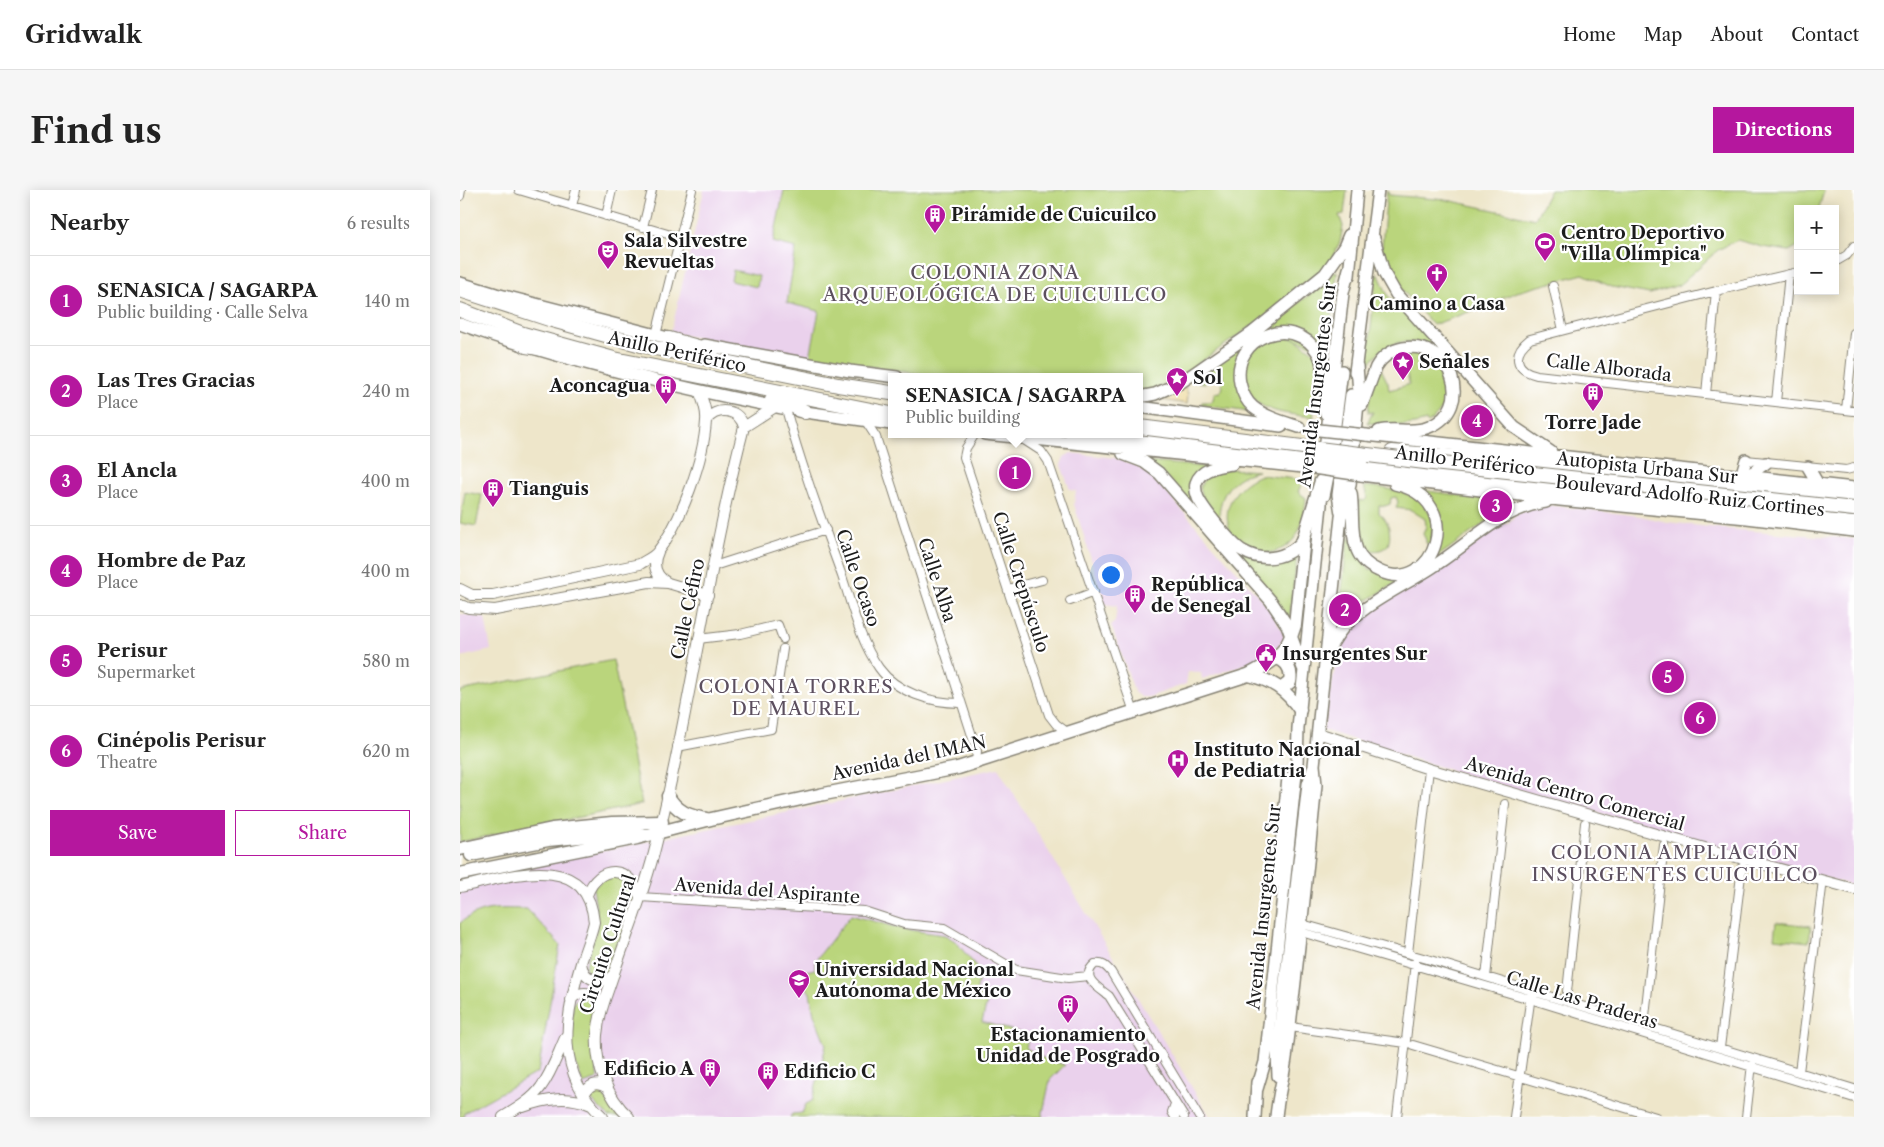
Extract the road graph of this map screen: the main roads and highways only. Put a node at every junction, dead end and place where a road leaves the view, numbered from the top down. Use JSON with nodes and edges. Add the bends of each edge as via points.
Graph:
{"nodes":[{"id":1,"x":1357,"y":190,"type":"edge"},
{"id":2,"x":1378,"y":190,"type":"edge"},
{"id":3,"x":1354,"y":222,"type":"junction"},
{"id":4,"x":1372,"y":230,"type":"junction"},
{"id":5,"x":1349,"y":269,"type":"junction"},
{"id":6,"x":460,"y":283,"type":"edge"},
{"id":7,"x":460,"y":290,"type":"edge"},
{"id":8,"x":460,"y":297,"type":"edge"},
{"id":9,"x":460,"y":304,"type":"edge"},
{"id":10,"x":460,"y":310,"type":"edge"},
{"id":11,"x":460,"y":324,"type":"edge"},
{"id":12,"x":663,"y":337,"type":"junction"},
{"id":13,"x":526,"y":346,"type":"junction"},
{"id":14,"x":614,"y":359,"type":"junction"},
{"id":15,"x":1357,"y":366,"type":"junction"},
{"id":16,"x":658,"y":368,"type":"junction"},
{"id":17,"x":888,"y":376,"type":"edge"},
{"id":18,"x":806,"y":378,"type":"junction"},
{"id":19,"x":888,"y":392,"type":"edge"},
{"id":20,"x":1143,"y":397,"type":"edge"},
{"id":21,"x":888,"y":398,"type":"edge"},
{"id":22,"x":888,"y":406,"type":"edge"},
{"id":23,"x":1143,"y":408,"type":"edge"},
{"id":24,"x":805,"y":412,"type":"junction"},
{"id":25,"x":888,"y":413,"type":"edge"},
{"id":26,"x":1356,"y":418,"type":"junction"},
{"id":27,"x":1143,"y":422,"type":"edge"},
{"id":28,"x":888,"y":424,"type":"edge"},
{"id":29,"x":1327,"y":424,"type":"junction"},
{"id":30,"x":1143,"y":428,"type":"edge"},
{"id":31,"x":1304,"y":428,"type":"junction"},
{"id":32,"x":1143,"y":433,"type":"edge"},
{"id":33,"x":1366,"y":435,"type":"junction"},
{"id":34,"x":1020,"y":438,"type":"edge"},
{"id":35,"x":1104,"y":438,"type":"edge"},
{"id":36,"x":1107,"y":448,"type":"junction"},
{"id":37,"x":1555,"y":454,"type":"junction"},
{"id":38,"x":1746,"y":460,"type":"road end"},
{"id":39,"x":1251,"y":462,"type":"junction"},
{"id":40,"x":1766,"y":463,"type":"road end"},
{"id":41,"x":1311,"y":464,"type":"junction"},
{"id":42,"x":1808,"y":467,"type":"road end"},
{"id":43,"x":1672,"y":469,"type":"junction"},
{"id":44,"x":1362,"y":472,"type":"junction"},
{"id":45,"x":1604,"y":472,"type":"junction"},
{"id":46,"x":1743,"y":477,"type":"junction"},
{"id":47,"x":1463,"y":479,"type":"junction"},
{"id":48,"x":1321,"y":482,"type":"junction"},
{"id":49,"x":1818,"y":484,"type":"junction"},
{"id":50,"x":1350,"y":485,"type":"junction"},
{"id":51,"x":1851,"y":486,"type":"edge"},
{"id":52,"x":1560,"y":500,"type":"junction"},
{"id":53,"x":1854,"y":500,"type":"edge"},
{"id":54,"x":1577,"y":501,"type":"junction"},
{"id":55,"x":1321,"y":505,"type":"junction"},
{"id":56,"x":1854,"y":508,"type":"edge"},
{"id":57,"x":1854,"y":514,"type":"edge"},
{"id":58,"x":1341,"y":517,"type":"junction"},
{"id":59,"x":1747,"y":518,"type":"junction"},
{"id":60,"x":1854,"y":524,"type":"edge"},
{"id":61,"x":1854,"y":531,"type":"edge"},
{"id":62,"x":1304,"y":537,"type":"junction"},
{"id":63,"x":1292,"y":636,"type":"junction"},
{"id":64,"x":1326,"y":652,"type":"junction"},
{"id":65,"x":1276,"y":658,"type":"junction"},
{"id":66,"x":1304,"y":671,"type":"junction"},
{"id":67,"x":1248,"y":675,"type":"junction"},
{"id":68,"x":1281,"y":690,"type":"junction"},
{"id":69,"x":1300,"y":710,"type":"junction"},
{"id":70,"x":1314,"y":764,"type":"junction"},
{"id":71,"x":668,"y":796,"type":"road end"},
{"id":72,"x":711,"y":819,"type":"junction"},
{"id":73,"x":660,"y":827,"type":"junction"},
{"id":74,"x":460,"y":849,"type":"edge"},
{"id":75,"x":460,"y":857,"type":"edge"},
{"id":76,"x":460,"y":874,"type":"edge"},
{"id":77,"x":1278,"y":1095,"type":"junction"},
{"id":78,"x":1255,"y":1117,"type":"edge"},
{"id":79,"x":1276,"y":1117,"type":"edge"}],
"edges":[{"from":1,"to":3,"type":"main road","name":"Avenida Insurgentes Sur"},
{"from":2,"to":4,"type":"main road","name":"Avenida Insurgentes Sur"},
{"from":3,"to":5,"type":"main road","name":"Avenida Insurgentes Sur"},
{"from":3,"to":20,"type":"main road","via":[[1344,247],[1325,274],[1252,333],[1180,382]]},
{"from":4,"to":15,"type":"main road","name":"Avenida Insurgentes Sur"},
{"from":4,"to":37,"type":"main road","via":[[1384,273],[1396,294],[1514,427]]},
{"from":5,"to":29,"type":"main road","name":"Avenida Insurgentes Sur","via":[[1343,293]]},
{"from":5,"to":55,"type":"main road","name":"Avenida Insurgentes Sur","via":[[1340,395],[1328,482]]},
{"from":6,"to":12,"type":"main road"},
{"from":7,"to":18,"type":"highway","name":"Anillo Periférico","via":[[645,346]]},
{"from":8,"to":21,"type":"highway","via":[[600,340],[700,364]]},
{"from":9,"to":22,"type":"highway","via":[[639,358],[764,386]]},
{"from":10,"to":14,"type":"highway","name":"Anillo Periférico","via":[[524,334]]},
{"from":11,"to":13,"type":"main road"},
{"from":12,"to":17,"type":"main road"},
{"from":12,"to":18,"type":"highway"},
{"from":13,"to":14,"type":"highway"},
{"from":13,"to":24,"type":"main road","via":[[699,391]]},
{"from":14,"to":16,"type":"highway","name":"Anillo Periférico"},
{"from":15,"to":26,"type":"main road","name":"Avenida Insurgentes Sur","via":[[1359,393]]},
{"from":15,"to":58,"type":"main road","name":"Avenida Insurgentes Sur","via":[[1338,496]]},
{"from":16,"to":24,"type":"highway","via":[[742,394],[788,403]]},
{"from":16,"to":25,"type":"highway","name":"Anillo Periférico"},
{"from":18,"to":19,"type":"highway","name":"Anillo Periférico"},
{"from":23,"to":31,"type":"main road","name":"Boulevard Adolfo Ruiz Cortines"},
{"from":24,"to":28,"type":"main road"},
{"from":26,"to":33,"type":"main road","via":[[1379,361],[1392,351],[1422,348],[1441,360],[1450,372],[1454,385],[1453,400],[1447,414],[1438,422],[1418,430],[1382,430]]},
{"from":26,"to":50,"type":"main road","name":"Avenida Insurgentes Sur"},
{"from":27,"to":45,"type":"highway","name":"Anillo Periférico","via":[[1364,450]]},
{"from":29,"to":31,"type":"main road","via":[[1323,368],[1315,349],[1306,340],[1289,333],[1264,336],[1246,349],[1242,359],[1239,375],[1243,393],[1260,412]]},
{"from":29,"to":48,"type":"main road","name":"Avenida Insurgentes Sur"},
{"from":30,"to":56,"type":"highway","name":"Autopista Urbana Sur","bridge":true},
{"from":31,"to":33,"type":"main road","name":"Boulevard Adolfo Ruiz Cortines","bridge":true},
{"from":32,"to":57,"type":"highway","name":"Autopista Urbana Sur","via":[[1474,474]]},
{"from":33,"to":37,"type":"main road","name":"Boulevard Adolfo Ruiz Cortines"},
{"from":34,"to":36,"type":"main road"},
{"from":35,"to":41,"type":"highway","name":"Anillo Periférico"},
{"from":36,"to":39,"type":"main road"},
{"from":36,"to":63,"type":"main road","via":[[1144,462],[1159,474],[1271,601]]},
{"from":37,"to":43,"type":"main road","name":"Boulevard Adolfo Ruiz Cortines"},
{"from":38,"to":46,"type":"main road"},
{"from":39,"to":41,"type":"main road"},
{"from":39,"to":62,"type":"main road","via":[[1204,472],[1196,483],[1200,501],[1235,545],[1252,555],[1266,558],[1283,555],[1299,545]]},
{"from":40,"to":46,"type":"main road"},
{"from":41,"to":44,"type":"highway","name":"Anillo Periférico","bridge":true},
{"from":42,"to":49,"type":"main road"},
{"from":43,"to":45,"type":"highway"},
{"from":43,"to":46,"type":"main road","name":"Boulevard Adolfo Ruiz Cortines"},
{"from":44,"to":47,"type":"highway","name":"Anillo Periférico"},
{"from":44,"to":50,"type":"main road","via":[[1373,480],[1408,488],[1432,508],[1437,535],[1433,552],[1424,563],[1407,573],[1387,574],[1362,558],[1353,532]]},
{"from":44,"to":52,"type":"main road","name":"Boulevard Adolfo Ruiz Cortines"},
{"from":45,"to":53,"type":"highway","name":"Anillo Periférico"},
{"from":46,"to":49,"type":"main road","name":"Boulevard Adolfo Ruiz Cortines"},
{"from":47,"to":54,"type":"highway"},
{"from":47,"to":60,"type":"highway","name":"Anillo Periférico"},
{"from":48,"to":55,"type":"main road","name":"Avenida Insurgentes Sur"},
{"from":48,"to":62,"type":"main road","name":"Avenida del IMAN"},
{"from":49,"to":51,"type":"main road","name":"Boulevard Adolfo Ruiz Cortines"},
{"from":50,"to":58,"type":"main road","name":"Avenida Insurgentes Sur"},
{"from":52,"to":54,"type":"main road","name":"Boulevard Adolfo Ruiz Cortines"},
{"from":52,"to":64,"type":"main road","via":[[1522,507],[1500,519],[1430,569],[1363,610],[1346,624]]},
{"from":54,"to":59,"type":"main road","name":"Boulevard Adolfo Ruiz Cortines"},
{"from":55,"to":66,"type":"main road","name":"Avenida Insurgentes Sur"},
{"from":58,"to":64,"type":"main road","name":"Avenida Insurgentes Sur"},
{"from":59,"to":60,"type":"highway"},
{"from":59,"to":61,"type":"main road","name":"Boulevard Adolfo Ruiz Cortines"},
{"from":62,"to":63,"type":"main road","name":"Avenida del IMAN"},
{"from":63,"to":65,"type":"main road","name":"Avenida del IMAN"},
{"from":63,"to":66,"type":"main road"},
{"from":64,"to":70,"type":"main road","name":"Avenida Insurgentes Sur"},
{"from":65,"to":67,"type":"main road","name":"Avenida del IMAN"},
{"from":65,"to":68,"type":"main road","via":[[1285,662],[1290,670],[1290,682]]},
{"from":66,"to":69,"type":"main road","name":"Avenida Insurgentes Sur"},
{"from":67,"to":68,"type":"main road","via":[[1264,678]]},
{"from":67,"to":72,"type":"main road","name":"Avenida del IMAN","via":[[980,758]]},
{"from":68,"to":69,"type":"main road"},
{"from":69,"to":78,"type":"main road","name":"Avenida Insurgentes Sur","via":[[1284,814],[1257,1061]]},
{"from":70,"to":77,"type":"main road","name":"Avenida Insurgentes Sur","via":[[1316,785],[1301,928],[1287,1053]]},
{"from":70,"to":77,"type":"main road","name":"Avenida Insurgentes Sur","via":[[1308,784],[1277,1052]]},
{"from":71,"to":72,"type":"main road","via":[[683,813]]},
{"from":72,"to":73,"type":"main road","name":"Avenida del IMAN"},
{"from":73,"to":74,"type":"main road","via":[[612,823],[552,829]]},
{"from":73,"to":75,"type":"main road","name":"Avenida del IMAN","via":[[548,840]]},
{"from":73,"to":76,"type":"main road","name":"Avenida del IMAN"},
{"from":77,"to":79,"type":"main road","name":"Avenida Insurgentes Sur"}]}
